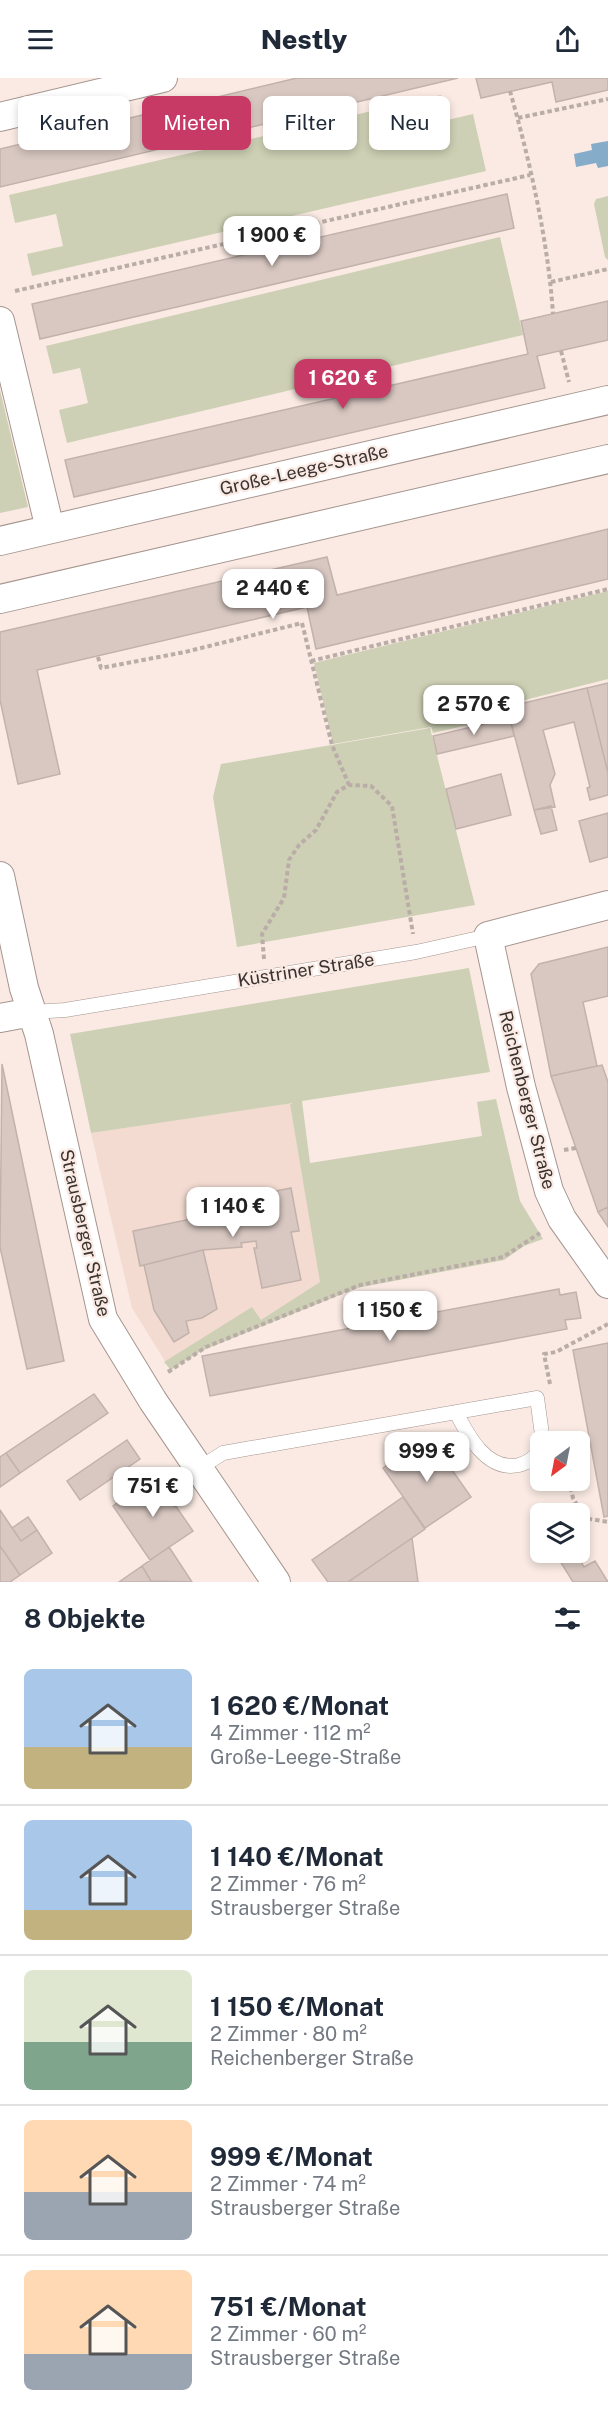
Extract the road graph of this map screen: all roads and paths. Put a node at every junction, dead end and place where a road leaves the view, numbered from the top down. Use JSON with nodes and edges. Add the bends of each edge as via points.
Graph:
{"nodes":[{"id":1,"x":163,"y":78,"type":"edge"},
{"id":2,"x":510,"y":91,"type":"dead end"},
{"id":3,"x":608,"y":99,"type":"edge"},
{"id":4,"x":0,"y":117,"type":"edge"},
{"id":5,"x":518,"y":118,"type":"junction"},
{"id":6,"x":531,"y":175,"type":"junction"},
{"id":7,"x":608,"y":269,"type":"edge"},
{"id":8,"x":551,"y":282,"type":"junction"},
{"id":9,"x":15,"y":291,"type":"dead end"},
{"id":10,"x":552,"y":314,"type":"dead end"},
{"id":11,"x":0,"y":321,"type":"edge"},
{"id":12,"x":561,"y":351,"type":"dead end"},
{"id":13,"x":571,"y":390,"type":"dead end"},
{"id":14,"x":608,"y":400,"type":"edge"},
{"id":15,"x":608,"y":459,"type":"edge"},
{"id":16,"x":50,"y":529,"type":"junction"},
{"id":17,"x":0,"y":541,"type":"edge"},
{"id":18,"x":608,"y":589,"type":"edge"},
{"id":19,"x":0,"y":599,"type":"edge"},
{"id":20,"x":98,"y":657,"type":"dead end"},
{"id":21,"x":311,"y":661,"type":"junction"},
{"id":22,"x":349,"y":785,"type":"junction"},
{"id":23,"x":0,"y":876,"type":"edge"},
{"id":24,"x":608,"y":905,"type":"edge"},
{"id":25,"x":488,"y":936,"type":"junction"},
{"id":26,"x":416,"y":952,"type":"junction"},
{"id":27,"x":267,"y":976,"type":"junction"},
{"id":28,"x":32,"y":1012,"type":"junction"},
{"id":29,"x":0,"y":1018,"type":"edge"},
{"id":30,"x":543,"y":1231,"type":"dead end"},
{"id":31,"x":608,"y":1284,"type":"edge"},
{"id":32,"x":608,"y":1324,"type":"edge"},
{"id":33,"x":545,"y":1362,"type":"dead end"},
{"id":34,"x":168,"y":1372,"type":"dead end"},
{"id":35,"x":456,"y":1412,"type":"junction"},
{"id":36,"x":542,"y":1431,"type":"edge"},
{"id":37,"x":530,"y":1460,"type":"edge"},
{"id":38,"x":194,"y":1481,"type":"junction"},
{"id":39,"x":571,"y":1491,"type":"edge"},
{"id":40,"x":173,"y":1506,"type":"dead end"},
{"id":41,"x":608,"y":1522,"type":"edge"},
{"id":42,"x":276,"y":1582,"type":"edge"}],
"edges":[{"from":1,"to":4,"type":"street"},
{"from":2,"to":5,"type":"path"},
{"from":3,"to":5,"type":"path"},
{"from":5,"to":6,"type":"path"},
{"from":6,"to":8,"type":"path"},
{"from":6,"to":9,"type":"path"},
{"from":7,"to":8,"type":"path"},
{"from":8,"to":10,"type":"path"},
{"from":11,"to":16,"type":"street"},
{"from":12,"to":13,"type":"path"},
{"from":14,"to":16,"type":"street","name":"Große-Leege-Straße"},
{"from":15,"to":19,"type":"street"},
{"from":16,"to":17,"type":"street","name":"Große-Leege-Straße"},
{"from":18,"to":21,"type":"path"},
{"from":20,"to":21,"type":"path","via":[[101,668],[302,623]]},
{"from":21,"to":22,"type":"path","via":[[332,745]]},
{"from":22,"to":26,"type":"path","via":[[370,786],[392,806]]},
{"from":22,"to":27,"type":"path","via":[[337,792],[316,830],[298,845],[289,861],[284,898],[262,934]]},
{"from":23,"to":28,"type":"street","name":"Strausberger Straße"},
{"from":24,"to":25,"type":"street","name":"Küstriner Straße"},
{"from":25,"to":26,"type":"lane","name":"Küstriner Straße"},
{"from":25,"to":31,"type":"street","name":"Reichenberger Straße","via":[[549,1191],[562,1219]]},
{"from":26,"to":27,"type":"lane","name":"Küstriner Straße"},
{"from":27,"to":28,"type":"lane","name":"Küstriner Straße","via":[[65,1010]]},
{"from":28,"to":29,"type":"street","name":"Küstriner Straße"},
{"from":28,"to":38,"type":"street","name":"Strausberger Straße","via":[[104,1319]]},
{"from":30,"to":34,"type":"path","via":[[503,1257],[360,1285],[206,1347]]},
{"from":32,"to":33,"type":"path","via":[[556,1352],[544,1354]]},
{"from":35,"to":36,"type":"lane","via":[[537,1398]]},
{"from":35,"to":37,"type":"lane","via":[[469,1439],[489,1459],[511,1467]]},
{"from":35,"to":38,"type":"lane","via":[[223,1453]]},
{"from":38,"to":40,"type":"path"},
{"from":38,"to":42,"type":"street","name":"Strausberger Straße"},
{"from":39,"to":41,"type":"path","via":[[584,1518]]}]}
